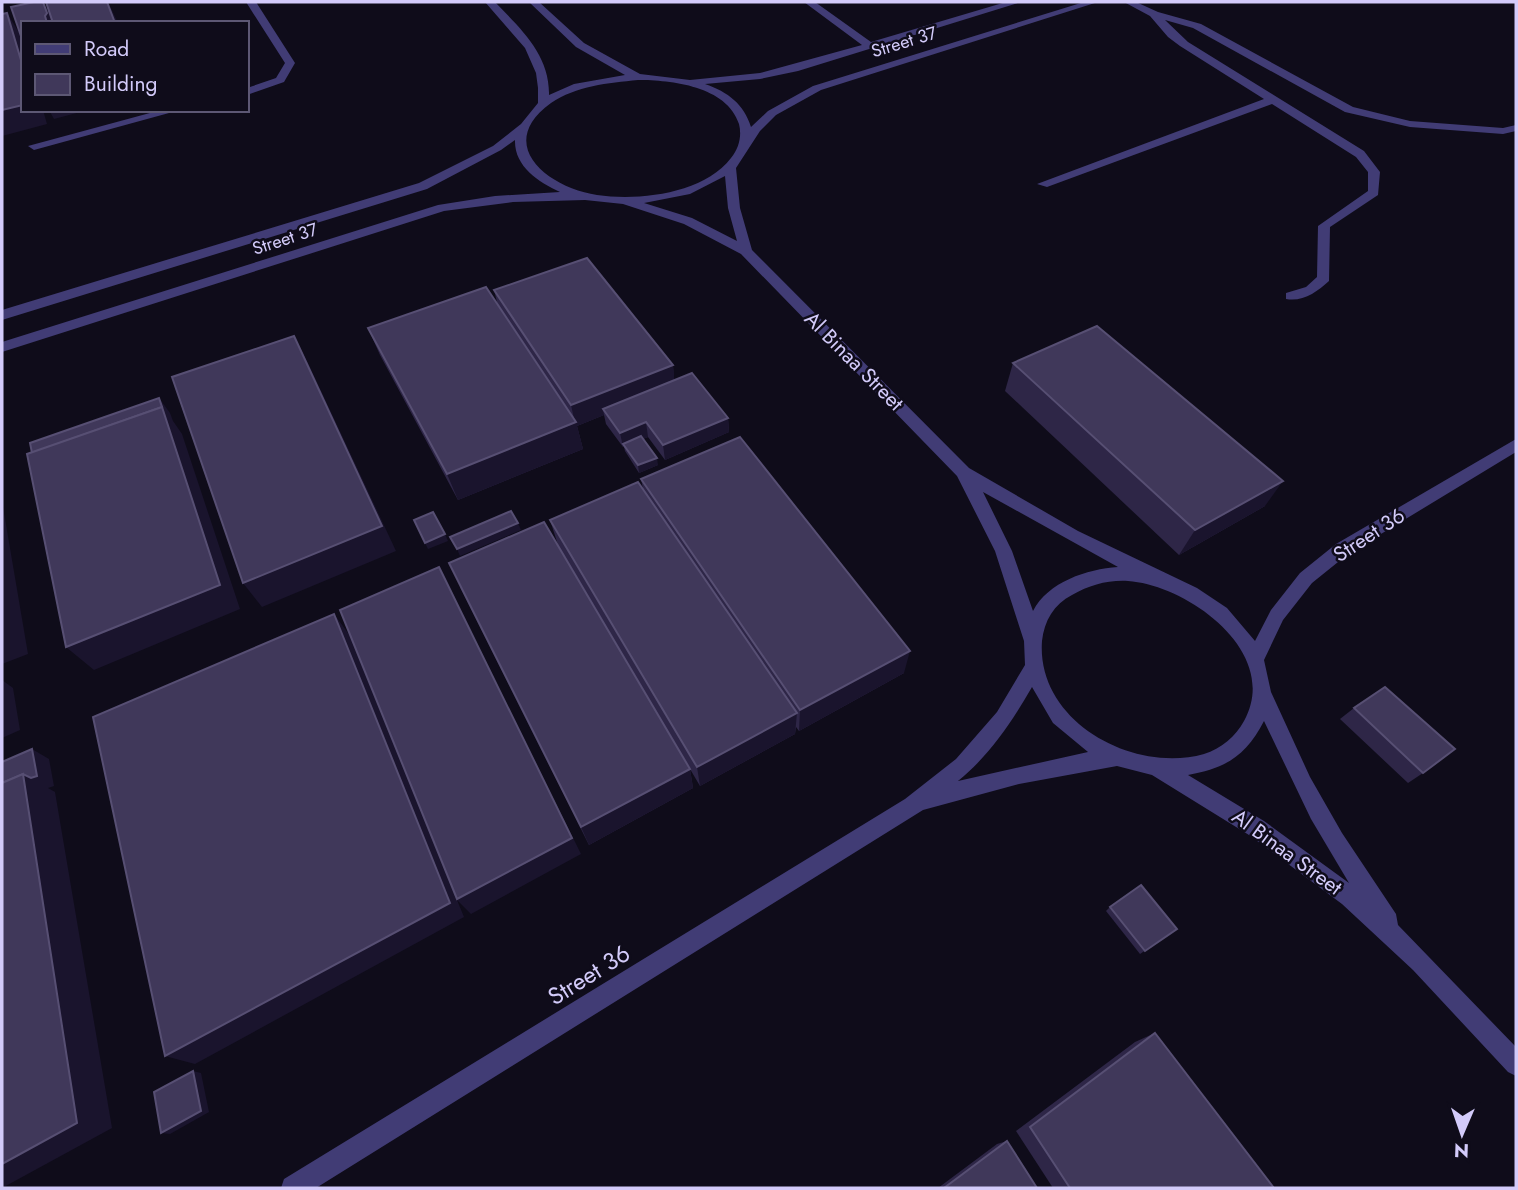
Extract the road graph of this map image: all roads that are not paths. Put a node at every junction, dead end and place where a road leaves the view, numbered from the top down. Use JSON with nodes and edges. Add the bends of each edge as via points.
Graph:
{"nodes":[{"id":1,"x":251,"y":2,"type":"edge"},
{"id":2,"x":490,"y":2,"type":"edge"},
{"id":3,"x":534,"y":2,"type":"edge"},
{"id":4,"x":809,"y":2,"type":"edge"},
{"id":5,"x":1016,"y":2,"type":"edge"},
{"id":6,"x":1093,"y":2,"type":"edge"},
{"id":7,"x":1129,"y":2,"type":"edge"},
{"id":8,"x":1154,"y":14,"type":"junction"},
{"id":9,"x":871,"y":47,"type":"junction"},
{"id":10,"x":638,"y":77,"type":"junction"},
{"id":11,"x":688,"y":82,"type":"junction"},
{"id":12,"x":248,"y":92,"type":"edge"},
{"id":13,"x":1274,"y":99,"type":"junction"},
{"id":14,"x":543,"y":105,"type":"junction"},
{"id":15,"x":167,"y":112,"type":"edge"},
{"id":16,"x":524,"y":127,"type":"junction"},
{"id":17,"x":1516,"y":128,"type":"edge"},
{"id":18,"x":34,"y":146,"type":"dead end"},
{"id":19,"x":744,"y":146,"type":"junction"},
{"id":20,"x":730,"y":167,"type":"junction"},
{"id":21,"x":1043,"y":184,"type":"dead end"},
{"id":22,"x":585,"y":196,"type":"junction"},
{"id":23,"x":624,"y":200,"type":"junction"},
{"id":24,"x":746,"y":251,"type":"junction"},
{"id":25,"x":1291,"y":296,"type":"dead end"},
{"id":26,"x":2,"y":315,"type":"edge"},
{"id":27,"x":2,"y":347,"type":"edge"},
{"id":28,"x":1516,"y":445,"type":"edge"},
{"id":29,"x":963,"y":471,"type":"junction"},
{"id":30,"x":1170,"y":583,"type":"junction"},
{"id":31,"x":1031,"y":637,"type":"junction"},
{"id":32,"x":1255,"y":660,"type":"junction"},
{"id":33,"x":1033,"y":669,"type":"junction"},
{"id":34,"x":1262,"y":694,"type":"junction"},
{"id":35,"x":1116,"y":757,"type":"junction"},
{"id":36,"x":1158,"y":768,"type":"junction"},
{"id":37,"x":912,"y":806,"type":"junction"},
{"id":38,"x":1406,"y":948,"type":"junction"},
{"id":39,"x":1516,"y":1064,"type":"edge"},
{"id":40,"x":293,"y":1188,"type":"edge"}],
"edges":[{"from":1,"to":12,"type":"street","via":[[290,63],[280,80]]},
{"from":2,"to":14,"type":"street","via":[[537,56],[545,87]]},
{"from":3,"to":10,"type":"street","via":[[579,47]]},
{"from":4,"to":9,"type":"street"},
{"from":5,"to":9,"type":"street","name":"Street 37"},
{"from":6,"to":19,"type":"street","name":"Street 37","via":[[817,88],[772,113]]},
{"from":7,"to":8,"type":"street"},
{"from":8,"to":13,"type":"street","via":[[1184,44]]},
{"from":8,"to":17,"type":"street","via":[[1197,26],[1349,110],[1410,124]]},
{"from":9,"to":11,"type":"street","name":"Street 37","via":[[760,76]]},
{"from":10,"to":11,"type":"street"},
{"from":10,"to":14,"type":"street","via":[[576,88]]},
{"from":11,"to":19,"type":"street","via":[[719,94],[740,113],[747,135]]},
{"from":13,"to":21,"type":"street"},
{"from":13,"to":25,"type":"street","via":[[1360,154],[1374,172],[1374,192],[1360,206],[1337,214],[1325,226],[1324,278],[1311,290]]},
{"from":14,"to":16,"type":"street"},
{"from":15,"to":18,"type":"street"},
{"from":16,"to":22,"type":"street","via":[[521,151],[535,173]]},
{"from":16,"to":26,"type":"street","name":"Street 37","via":[[497,148],[423,186]]},
{"from":19,"to":20,"type":"street"},
{"from":20,"to":23,"type":"street","via":[[685,191]]},
{"from":20,"to":24,"type":"street","name":"Al Binaa Street","via":[[733,208]]},
{"from":22,"to":23,"type":"street"},
{"from":22,"to":27,"type":"street","name":"Street 37","via":[[490,199],[442,208]]},
{"from":23,"to":24,"type":"street","name":"Al Binaa Street","via":[[688,221]]},
{"from":24,"to":29,"type":"street","name":"Al Binaa Street"},
{"from":28,"to":32,"type":"street","name":"Street 36","via":[[1342,549],[1306,578],[1277,615]]},
{"from":29,"to":30,"type":"street","name":"Al Binaa Street","via":[[1059,529]]},
{"from":29,"to":31,"type":"street","name":"Al Binaa Street","via":[[1004,548]]},
{"from":30,"to":31,"type":"street","via":[[1133,574],[1097,576],[1066,587],[1043,608]]},
{"from":30,"to":32,"type":"street","via":[[1206,601],[1236,628]]},
{"from":31,"to":33,"type":"street"},
{"from":32,"to":34,"type":"street"},
{"from":33,"to":35,"type":"street","via":[[1049,704],[1077,734]]},
{"from":33,"to":37,"type":"street","name":"Street 36","via":[[1004,718],[963,765]]},
{"from":34,"to":36,"type":"street","via":[[1254,726],[1233,751],[1199,766]]},
{"from":34,"to":38,"type":"street","name":"Al Binaa Street","via":[[1317,813]]},
{"from":35,"to":36,"type":"street"},
{"from":35,"to":37,"type":"street","name":"Street 36","via":[[1047,767]]},
{"from":36,"to":38,"type":"street","name":"Al Binaa Street","via":[[1282,844]]},
{"from":37,"to":40,"type":"street","name":"Street 36"},
{"from":38,"to":39,"type":"street","name":"Al Binaa Street"}]}
